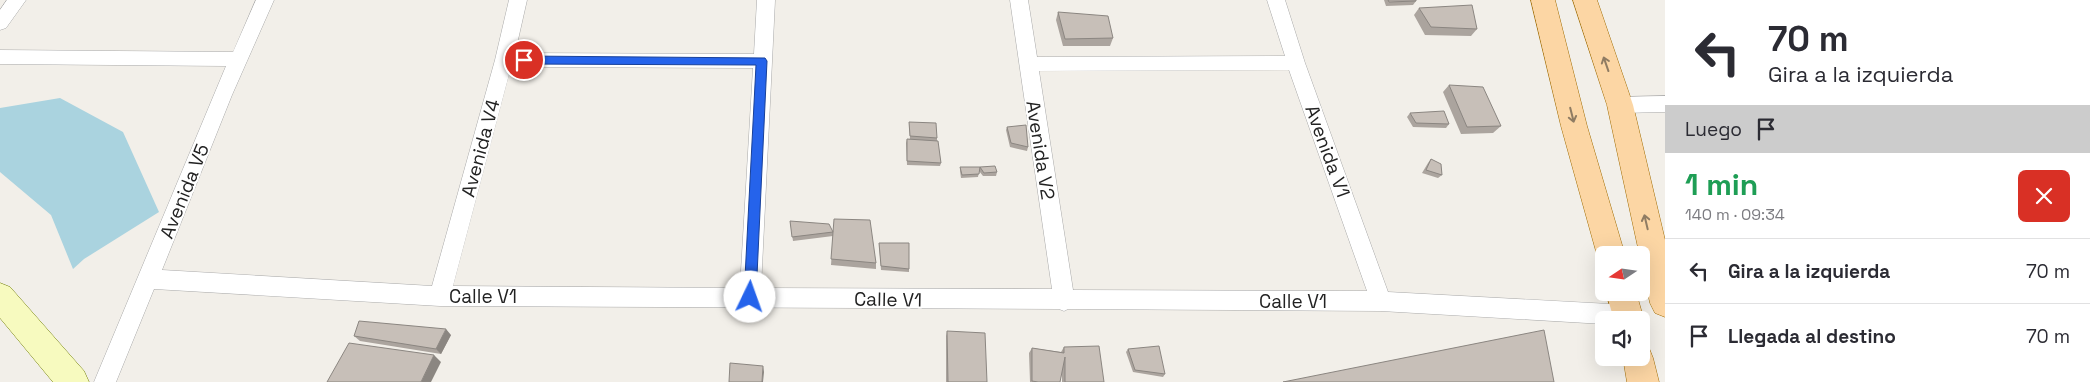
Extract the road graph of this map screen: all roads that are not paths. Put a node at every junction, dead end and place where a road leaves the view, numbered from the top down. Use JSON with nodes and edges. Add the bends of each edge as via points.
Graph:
{"nodes":[{"id":1,"x":16,"y":0,"type":"edge"},
{"id":2,"x":264,"y":0,"type":"edge"},
{"id":3,"x":518,"y":0,"type":"edge"},
{"id":4,"x":766,"y":0,"type":"edge"},
{"id":5,"x":1019,"y":0,"type":"edge"},
{"id":6,"x":1276,"y":0,"type":"edge"},
{"id":7,"x":1543,"y":0,"type":"edge"},
{"id":8,"x":1585,"y":0,"type":"edge"},
{"id":9,"x":0,"y":23,"type":"edge"},
{"id":10,"x":0,"y":57,"type":"edge"},
{"id":11,"x":237,"y":59,"type":"junction"},
{"id":12,"x":504,"y":60,"type":"junction"},
{"id":13,"x":762,"y":61,"type":"junction"},
{"id":14,"x":1296,"y":63,"type":"junction"},
{"id":15,"x":1028,"y":64,"type":"junction"},
{"id":16,"x":1665,"y":104,"type":"edge"},
{"id":17,"x":1620,"y":105,"type":"junction"},
{"id":18,"x":1608,"y":246,"type":"edge"},
{"id":19,"x":149,"y":279,"type":"junction"},
{"id":20,"x":0,"y":296,"type":"edge"},
{"id":21,"x":440,"y":296,"type":"junction"},
{"id":22,"x":750,"y":297,"type":"junction"},
{"id":23,"x":1064,"y":300,"type":"junction"},
{"id":24,"x":1381,"y":301,"type":"junction"},
{"id":25,"x":1665,"y":303,"type":"edge"},
{"id":26,"x":1626,"y":309,"type":"edge"},
{"id":27,"x":1640,"y":366,"type":"edge"},
{"id":28,"x":73,"y":382,"type":"edge"},
{"id":29,"x":105,"y":382,"type":"edge"},
{"id":30,"x":1643,"y":382,"type":"edge"}],
"edges":[{"from":1,"to":9,"type":"street"},
{"from":2,"to":11,"type":"street","name":"Avenida V5"},
{"from":3,"to":12,"type":"street","name":"Avenida V4"},
{"from":4,"to":13,"type":"street"},
{"from":5,"to":15,"type":"street","name":"Avenida V2"},
{"from":6,"to":14,"type":"street","name":"Avenida V1"},
{"from":7,"to":18,"type":"main road","one_way":true},
{"from":17,"to":8,"type":"main road","one_way":true},
{"from":10,"to":11,"type":"street"},
{"from":11,"to":19,"type":"street","name":"Avenida V5"},
{"from":12,"to":13,"type":"street"},
{"from":12,"to":21,"type":"street","name":"Avenida V4"},
{"from":13,"to":22,"type":"street"},
{"from":14,"to":15,"type":"street"},
{"from":14,"to":24,"type":"street","name":"Avenida V1"},
{"from":15,"to":23,"type":"street","name":"Avenida V2"},
{"from":16,"to":17,"type":"street"},
{"from":25,"to":17,"type":"main road","one_way":true},
{"from":19,"to":21,"type":"street","name":"Calle V1"},
{"from":19,"to":29,"type":"street","name":"Avenida V5"},
{"from":20,"to":28,"type":"street"},
{"from":21,"to":22,"type":"street","name":"Calle V1"},
{"from":22,"to":23,"type":"street","name":"Calle V1"},
{"from":23,"to":24,"type":"street","name":"Calle V1"},
{"from":24,"to":26,"type":"street","name":"Calle V1"},
{"from":27,"to":30,"type":"main road"}]}
